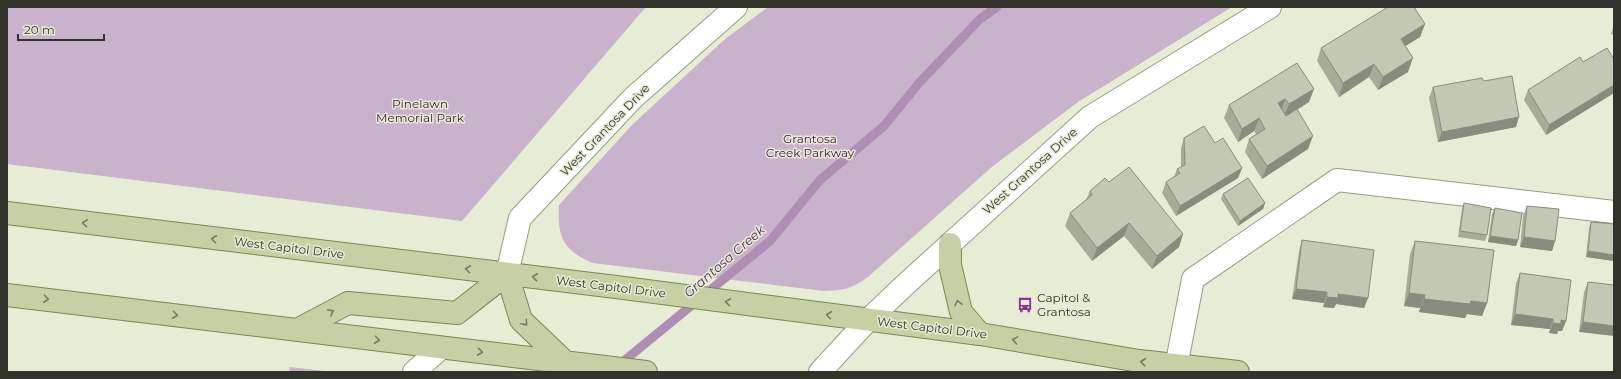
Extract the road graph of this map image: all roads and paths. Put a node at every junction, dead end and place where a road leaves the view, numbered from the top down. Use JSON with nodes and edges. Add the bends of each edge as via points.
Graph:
{"nodes":[{"id":1,"x":736,"y":7,"type":"edge"},
{"id":2,"x":1270,"y":7,"type":"edge"},
{"id":3,"x":1614,"y":212,"type":"edge"},
{"id":4,"x":7,"y":213,"type":"edge"},
{"id":5,"x":950,"y":244,"type":"junction"},
{"id":6,"x":507,"y":274,"type":"junction"},
{"id":7,"x":7,"y":295,"type":"edge"},
{"id":8,"x":868,"y":320,"type":"junction"},
{"id":9,"x":297,"y":330,"type":"junction"},
{"id":10,"x":980,"y":334,"type":"junction"},
{"id":11,"x":441,"y":348,"type":"junction"},
{"id":12,"x":565,"y":362,"type":"junction"},
{"id":13,"x":1176,"y":368,"type":"edge"},
{"id":14,"x":414,"y":372,"type":"edge"},
{"id":15,"x":646,"y":372,"type":"edge"},
{"id":16,"x":820,"y":372,"type":"edge"},
{"id":17,"x":1238,"y":372,"type":"edge"}],
"edges":[{"from":1,"to":6,"type":"street","name":"West Grantosa Drive","via":[[633,98],[520,218]]},
{"from":2,"to":5,"type":"street","name":"West Grantosa Drive","via":[[1090,118]]},
{"from":3,"to":13,"type":"street","via":[[1337,180],[1193,279]]},
{"from":6,"to":4,"type":"main road","name":"West Capitol Drive","one_way":true},
{"from":5,"to":8,"type":"street","name":"West Grantosa Drive"},
{"from":10,"to":5,"type":"main road","one_way":true,"via":[[960,312],[950,265]]},
{"from":8,"to":6,"type":"main road","name":"West Capitol Drive","one_way":true},
{"from":9,"to":6,"type":"main road","one_way":true,"via":[[348,304],[458,313]]},
{"from":6,"to":12,"type":"main road","one_way":true,"via":[[521,320]]},
{"from":7,"to":9,"type":"main road","one_way":true},
{"from":8,"to":10,"type":"main road","name":"West Capitol Drive"},
{"from":8,"to":16,"type":"street","name":"West Grantosa Drive"},
{"from":9,"to":11,"type":"main road","one_way":true},
{"from":13,"to":10,"type":"main road","name":"West Capitol Drive","one_way":true},
{"from":11,"to":12,"type":"main road","one_way":true},
{"from":11,"to":14,"type":"street"},
{"from":12,"to":15,"type":"main road"},
{"from":13,"to":17,"type":"main road","name":"West Capitol Drive"}]}
